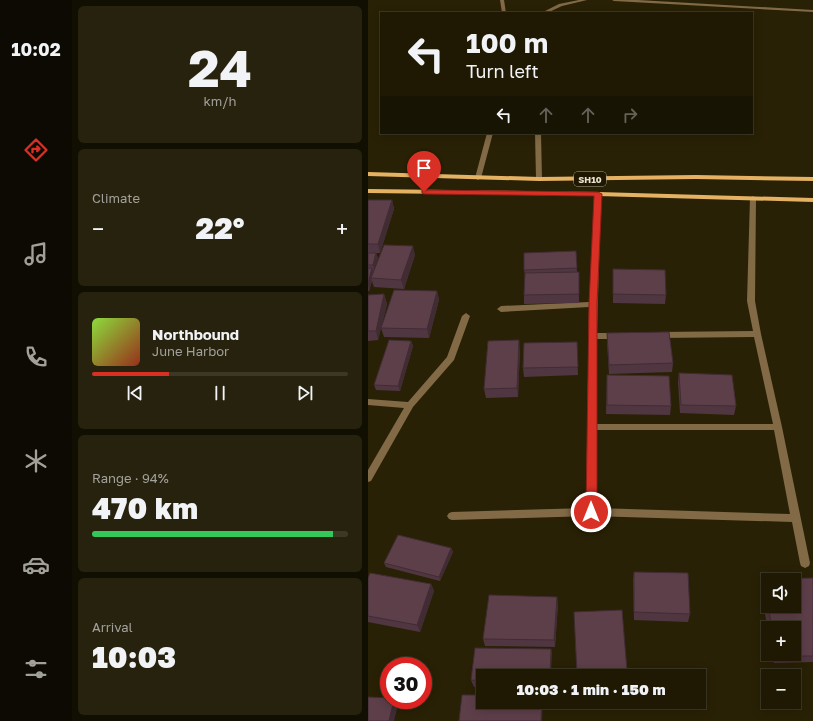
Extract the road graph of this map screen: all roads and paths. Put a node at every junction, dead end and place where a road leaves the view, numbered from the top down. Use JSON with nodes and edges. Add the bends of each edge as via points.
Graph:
{"nodes":[{"id":1,"x":502,"y":0,"type":"edge"},
{"id":2,"x":585,"y":0,"type":"edge"},
{"id":3,"x":614,"y":0,"type":"edge"},
{"id":4,"x":813,"y":11,"type":"edge"},
{"id":5,"x":504,"y":12,"type":"edge"},
{"id":6,"x":545,"y":12,"type":"edge"},
{"id":7,"x":490,"y":134,"type":"edge"},
{"id":8,"x":538,"y":134,"type":"edge"},
{"id":9,"x":368,"y":174,"type":"edge"},
{"id":10,"x":478,"y":178,"type":"junction"},
{"id":11,"x":539,"y":179,"type":"junction"},
{"id":12,"x":813,"y":179,"type":"edge"},
{"id":13,"x":368,"y":191,"type":"edge"},
{"id":14,"x":598,"y":194,"type":"junction"},
{"id":15,"x":753,"y":198,"type":"junction"},
{"id":16,"x":813,"y":200,"type":"edge"},
{"id":17,"x":593,"y":304,"type":"junction"},
{"id":18,"x":501,"y":309,"type":"dead end"},
{"id":19,"x":466,"y":316,"type":"dead end"},
{"id":20,"x":757,"y":334,"type":"junction"},
{"id":21,"x":593,"y":336,"type":"junction"},
{"id":22,"x":624,"y":336,"type":"edge"},
{"id":23,"x":648,"y":336,"type":"edge"},
{"id":24,"x":368,"y":402,"type":"edge"},
{"id":25,"x":410,"y":405,"type":"junction"},
{"id":26,"x":592,"y":427,"type":"junction"},
{"id":27,"x":778,"y":427,"type":"junction"},
{"id":28,"x":370,"y":468,"type":"edge"},
{"id":29,"x":368,"y":478,"type":"edge"},
{"id":30,"x":591,"y":512,"type":"junction"},
{"id":31,"x":452,"y":516,"type":"dead end"},
{"id":32,"x":795,"y":518,"type":"junction"},
{"id":33,"x":805,"y":563,"type":"dead end"}],
"edges":[{"from":1,"to":5,"type":"street"},
{"from":2,"to":6,"type":"street","via":[[561,5]]},
{"from":3,"to":4,"type":"street"},
{"from":7,"to":10,"type":"street"},
{"from":8,"to":11,"type":"street"},
{"from":9,"to":10,"type":"main road","number":"SH10"},
{"from":10,"to":11,"type":"main road","number":"SH10"},
{"from":11,"to":12,"type":"main road","number":"SH10"},
{"from":13,"to":14,"type":"main road","number":"SH10"},
{"from":14,"to":15,"type":"main road","number":"SH10"},
{"from":14,"to":17,"type":"street"},
{"from":15,"to":16,"type":"main road","number":"SH10"},
{"from":15,"to":20,"type":"street","via":[[751,301]]},
{"from":17,"to":18,"type":"street"},
{"from":17,"to":21,"type":"street"},
{"from":19,"to":25,"type":"street","via":[[451,358]]},
{"from":20,"to":23,"type":"street"},
{"from":20,"to":27,"type":"street"},
{"from":21,"to":22,"type":"street"},
{"from":21,"to":26,"type":"street"},
{"from":24,"to":25,"type":"street"},
{"from":25,"to":28,"type":"street"},
{"from":26,"to":27,"type":"street"},
{"from":26,"to":30,"type":"street"},
{"from":27,"to":32,"type":"street"},
{"from":28,"to":29,"type":"street"},
{"from":30,"to":31,"type":"street"},
{"from":30,"to":32,"type":"street"},
{"from":32,"to":33,"type":"street"}]}
